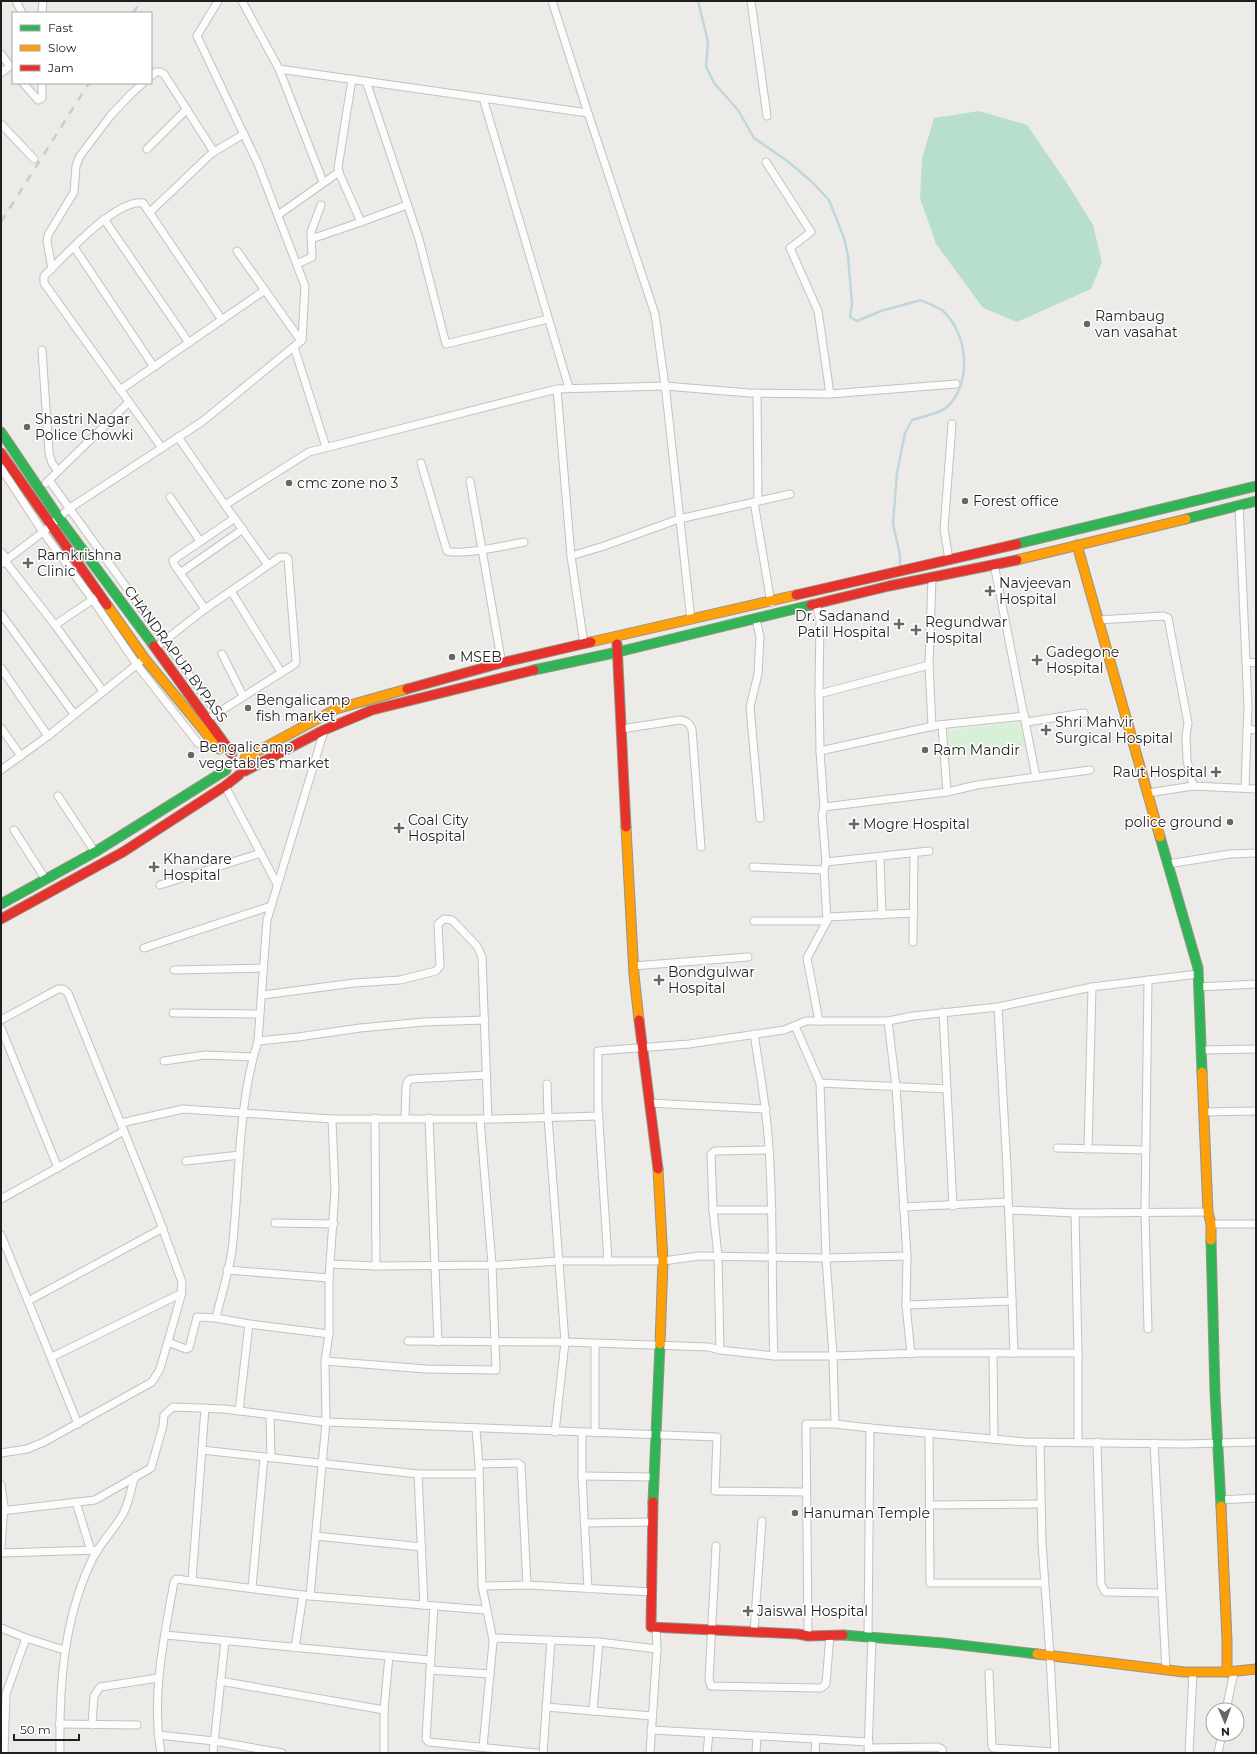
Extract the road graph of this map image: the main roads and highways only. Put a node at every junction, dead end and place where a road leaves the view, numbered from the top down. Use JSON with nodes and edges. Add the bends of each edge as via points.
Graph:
{"nodes":[{"id":1,"x":1,"y":432,"type":"edge"},
{"id":2,"x":1,"y":454,"type":"edge"},
{"id":3,"x":1256,"y":486,"type":"edge"},
{"id":4,"x":1256,"y":501,"type":"edge"},
{"id":5,"x":1077,"y":545,"type":"junction"},
{"id":6,"x":873,"y":578,"type":"junction"},
{"id":7,"x":875,"y":589,"type":"junction"},
{"id":8,"x":616,"y":637,"type":"junction"},
{"id":9,"x":618,"y":652,"type":"junction"},
{"id":10,"x":542,"y":654,"type":"junction"},
{"id":11,"x":546,"y":667,"type":"junction"},
{"id":12,"x":230,"y":757,"type":"junction"},
{"id":13,"x":245,"y":758,"type":"junction"},
{"id":14,"x":226,"y":770,"type":"junction"},
{"id":15,"x":242,"y":773,"type":"junction"},
{"id":16,"x":1,"y":903,"type":"edge"},
{"id":17,"x":1,"y":919,"type":"edge"},
{"id":18,"x":1256,"y":1670,"type":"edge"},
{"id":19,"x":1230,"y":1672,"type":"junction"}],
"edges":[{"from":1,"to":12,"type":"main road","name":"CHANDRAPUR BYPASS","via":[[59,518],[208,719]]},
{"from":2,"to":12,"type":"main road","name":"CHANDRAPUR BYPASS","via":[[51,524],[97,597],[217,747]]},
{"from":3,"to":6,"type":"main road"},
{"from":4,"to":5,"type":"main road"},
{"from":5,"to":7,"type":"main road"},
{"from":5,"to":19,"type":"main road","via":[[1198,968],[1220,1500]]},
{"from":6,"to":7,"type":"main road"},
{"from":6,"to":8,"type":"main road"},
{"from":7,"to":9,"type":"main road","via":[[773,614],[757,623],[694,633]]},
{"from":8,"to":9,"type":"main road"},
{"from":8,"to":10,"type":"main road"},
{"from":9,"to":11,"type":"main road"},
{"from":9,"to":19,"type":"main road","via":[[633,966],[658,1166],[663,1261],[655,1435],[651,1628],[870,1637],[943,1643],[1166,1670]]},
{"from":10,"to":11,"type":"main road"},
{"from":10,"to":13,"type":"main road","via":[[336,709]]},
{"from":11,"to":15,"type":"main road","via":[[372,710],[324,730]]},
{"from":12,"to":13,"type":"main road","via":[[239,754]]},
{"from":12,"to":14,"type":"main road","via":[[225,762]]},
{"from":13,"to":15,"type":"main road","via":[[247,765]]},
{"from":14,"to":15,"type":"main road","via":[[231,775]]},
{"from":14,"to":16,"type":"main road","via":[[95,852]]},
{"from":15,"to":17,"type":"main road","via":[[123,852],[46,892]]},
{"from":18,"to":19,"type":"main road"}]}
